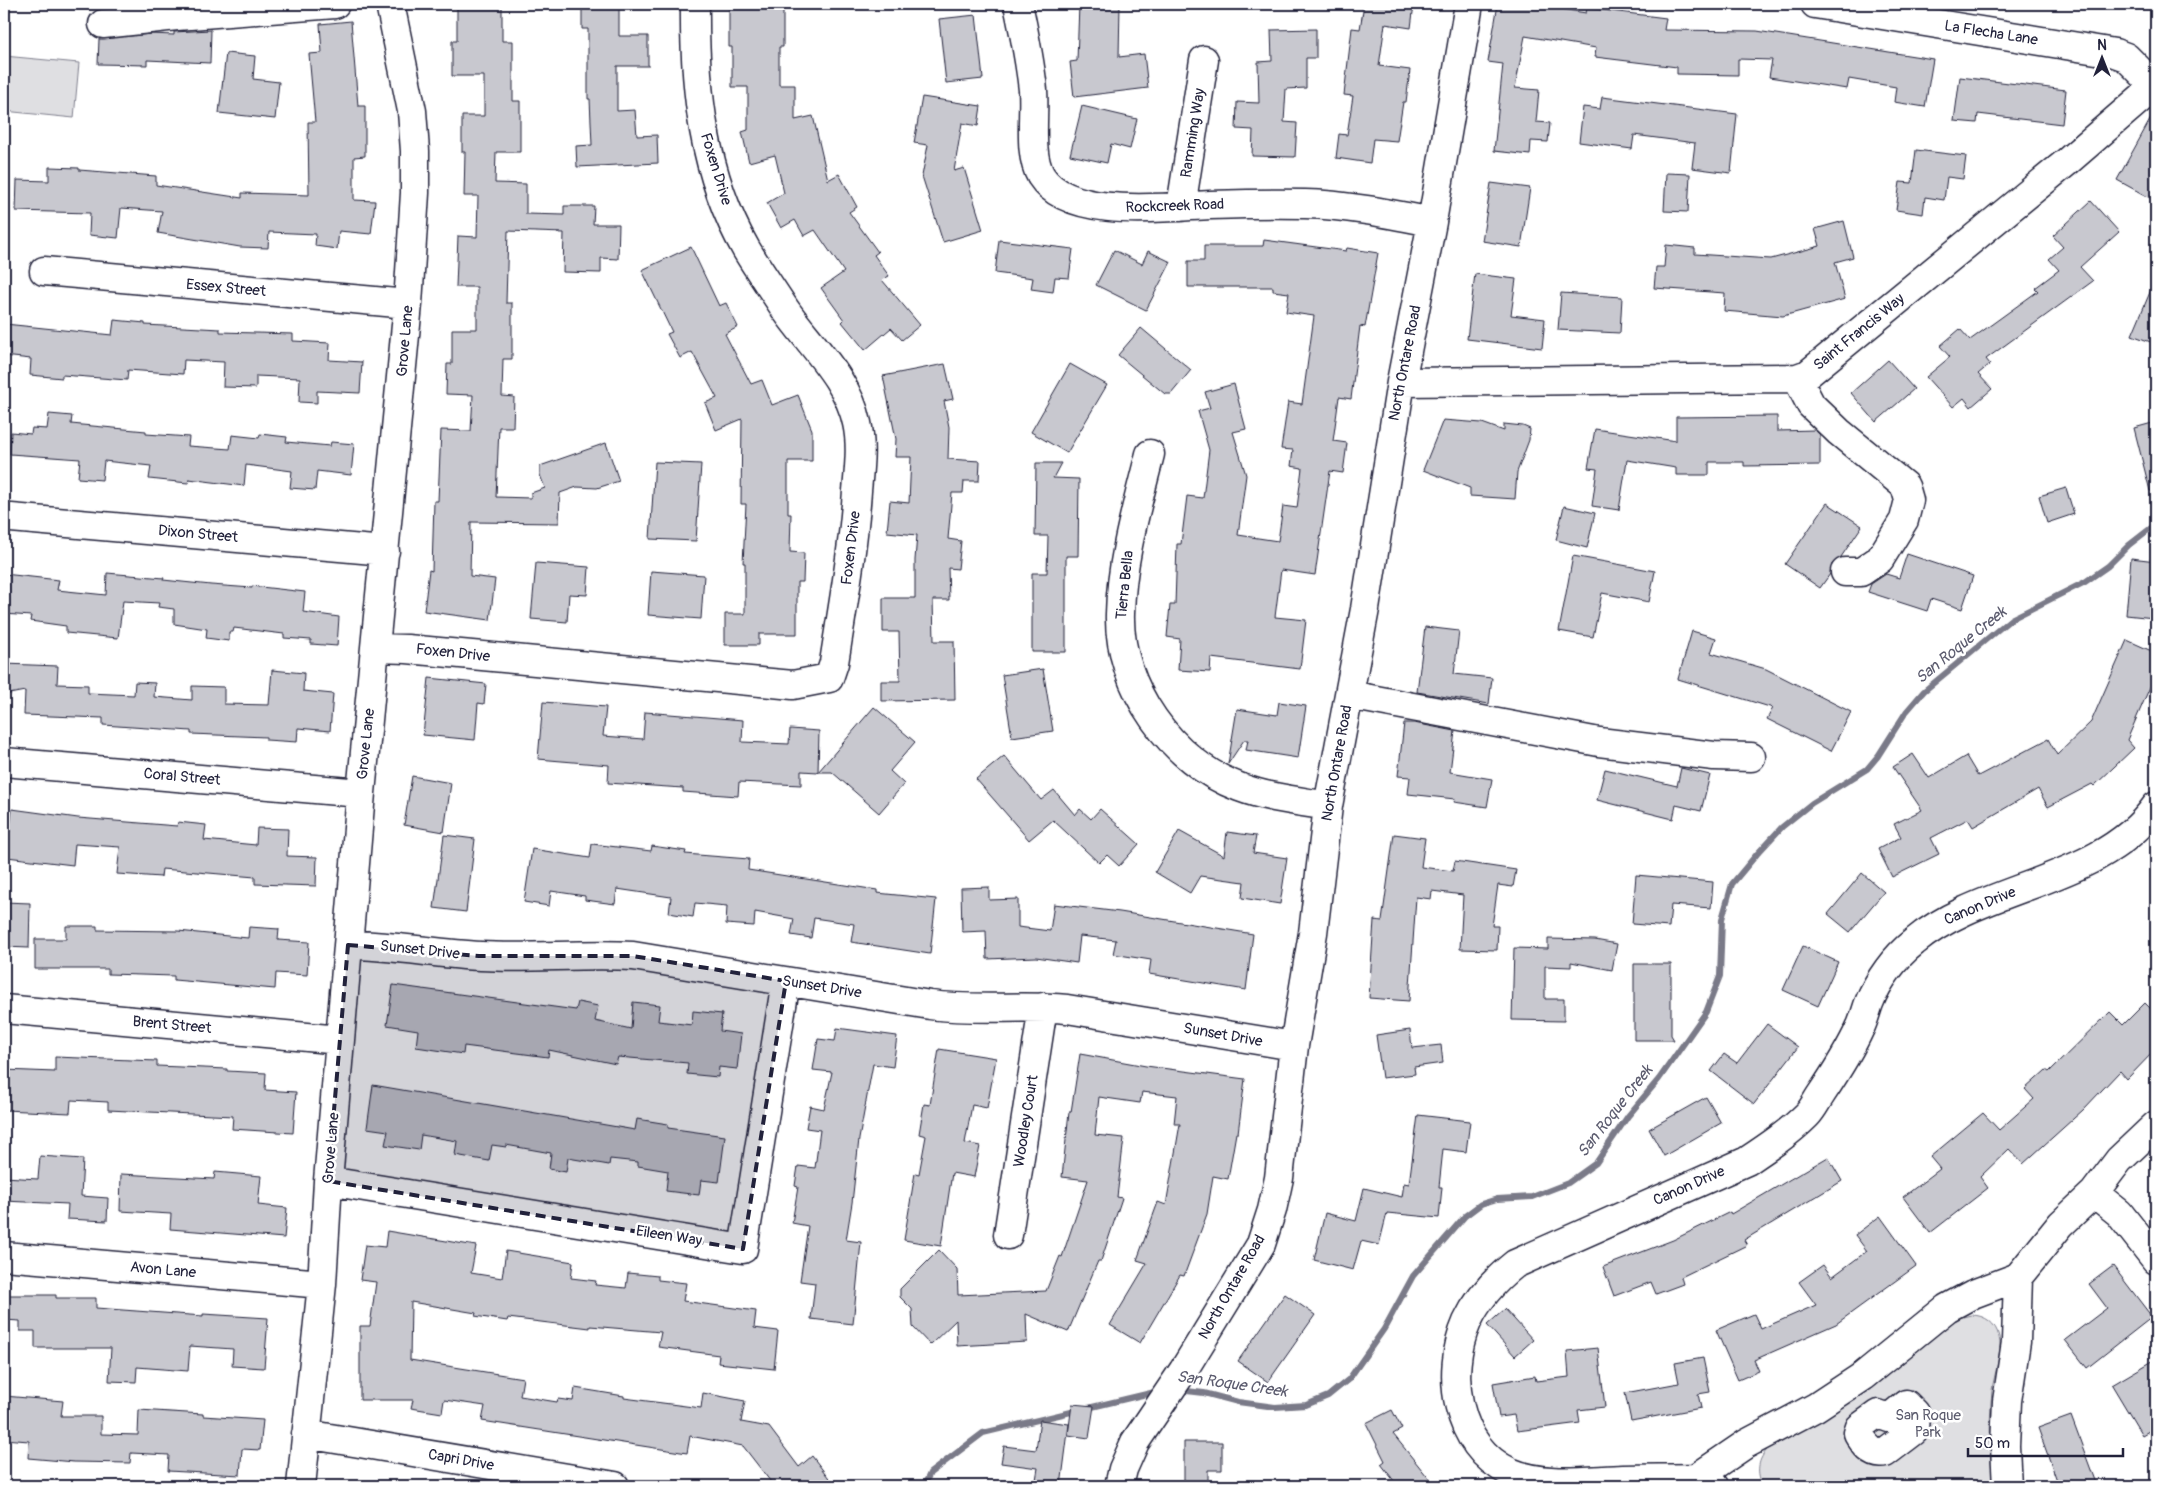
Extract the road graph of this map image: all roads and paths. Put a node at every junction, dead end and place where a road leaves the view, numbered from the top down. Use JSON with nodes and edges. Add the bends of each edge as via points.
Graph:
{"nodes":[{"id":1,"x":335,"y":4,"type":"edge"},
{"id":2,"x":384,"y":4,"type":"edge"},
{"id":3,"x":390,"y":4,"type":"edge"},
{"id":4,"x":695,"y":4,"type":"edge"},
{"id":5,"x":1018,"y":4,"type":"edge"},
{"id":6,"x":1469,"y":4,"type":"edge"},
{"id":7,"x":1814,"y":4,"type":"edge"},
{"id":8,"x":103,"y":24,"type":"dead end"},
{"id":9,"x":1204,"y":60,"type":"dead end"},
{"id":10,"x":2156,"y":86,"type":"edge"},
{"id":11,"x":1181,"y":207,"type":"junction"},
{"id":12,"x":1432,"y":222,"type":"junction"},
{"id":13,"x":44,"y":271,"type":"dead end"},
{"id":14,"x":408,"y":304,"type":"junction"},
{"id":15,"x":1797,"y":378,"type":"junction"},
{"id":16,"x":1401,"y":382,"type":"junction"},
{"id":17,"x":1150,"y":454,"type":"dead end"},
{"id":18,"x":11,"y":518,"type":"dead end"},
{"id":19,"x":385,"y":551,"type":"junction"},
{"id":20,"x":1845,"y":572,"type":"dead end"},
{"id":21,"x":376,"y":648,"type":"junction"},
{"id":22,"x":1349,"y":695,"type":"junction"},
{"id":23,"x":1751,"y":757,"type":"dead end"},
{"id":24,"x":4,"y":762,"type":"edge"},
{"id":25,"x":361,"y":793,"type":"junction"},
{"id":26,"x":1328,"y":806,"type":"junction"},
{"id":27,"x":2156,"y":806,"type":"edge"},
{"id":28,"x":348,"y":945,"type":"junction"},
{"id":29,"x":786,"y":981,"type":"junction"},
{"id":30,"x":1042,"y":1007,"type":"junction"},
{"id":31,"x":4,"y":1009,"type":"edge"},
{"id":32,"x":340,"y":1040,"type":"junction"},
{"id":33,"x":1294,"y":1046,"type":"junction"},
{"id":34,"x":2156,"y":1125,"type":"edge"},
{"id":35,"x":328,"y":1181,"type":"junction"},
{"id":36,"x":2094,"y":1193,"type":"junction"},
{"id":37,"x":1008,"y":1235,"type":"dead end"},
{"id":38,"x":4,"y":1256,"type":"edge"},
{"id":39,"x":2156,"y":1260,"type":"edge"},
{"id":40,"x":2018,"y":1277,"type":"junction"},
{"id":41,"x":322,"y":1284,"type":"junction"},
{"id":42,"x":306,"y":1434,"type":"junction"},
{"id":43,"x":1705,"y":1482,"type":"edge"},
{"id":44,"x":1563,"y":1484,"type":"edge"},
{"id":45,"x":301,"y":1486,"type":"edge"},
{"id":46,"x":615,"y":1486,"type":"edge"},
{"id":47,"x":1119,"y":1486,"type":"edge"},
{"id":48,"x":2007,"y":1486,"type":"edge"}],
"edges":[{"from":1,"to":8,"type":"street"},
{"from":2,"to":3,"type":"street"},
{"from":3,"to":14,"type":"street","name":"Grove Lane","via":[[412,111],[415,151]]},
{"from":4,"to":21,"type":"street","name":"Foxen Drive","via":[[696,75],[702,122],[726,208],[771,287],[843,386],[858,424],[860,452],[853,548],[829,678],[793,685]]},
{"from":5,"to":11,"type":"street","name":"Rockcreek Road","via":[[1033,91],[1034,152],[1041,176],[1058,193],[1111,208]]},
{"from":6,"to":12,"type":"street","name":"North Ontare Road"},
{"from":7,"to":10,"type":"street","name":"La Flecha Lane","via":[[2115,53],[2126,57]]},
{"from":9,"to":11,"type":"street","name":"Ramming Way"},
{"from":10,"to":15,"type":"street","name":"Saint Francis Way","via":[[1808,374]]},
{"from":11,"to":12,"type":"street","name":"Rockcreek Road","via":[[1306,204],[1377,211]]},
{"from":12,"to":16,"type":"street","name":"North Ontare Road"},
{"from":13,"to":14,"type":"street","name":"Essex Street"},
{"from":14,"to":19,"type":"street","name":"Grove Lane"},
{"from":15,"to":16,"type":"street","name":"Saint Francis Way"},
{"from":15,"to":20,"type":"street","via":[[1811,405],[1905,486],[1909,500],[1904,520],[1880,558],[1861,572]]},
{"from":16,"to":22,"type":"street","name":"North Ontare Road"},
{"from":17,"to":26,"type":"street","name":"Tierra Bella","via":[[1133,520],[1119,615],[1123,648],[1139,693],[1169,738],[1192,761],[1210,772],[1238,787],[1269,796]]},
{"from":18,"to":19,"type":"street","name":"Dixon Street"},
{"from":19,"to":21,"type":"street","name":"Grove Lane"},
{"from":21,"to":25,"type":"street","name":"Grove Lane"},
{"from":22,"to":23,"type":"street","via":[[1600,742],[1714,756]]},
{"from":22,"to":26,"type":"street","name":"North Ontare Road"},
{"from":24,"to":25,"type":"street","name":"Coral Street"},
{"from":25,"to":28,"type":"street","name":"Grove Lane"},
{"from":26,"to":33,"type":"street","name":"North Ontare Road","via":[[1313,934]]},
{"from":27,"to":44,"type":"street","name":"Canon Drive","via":[[2131,833],[2105,852],[2050,878],[1952,916],[1912,943],[1881,980],[1842,1062],[1808,1114],[1779,1140],[1747,1161],[1515,1264],[1496,1279],[1481,1297],[1459,1344],[1456,1368],[1459,1408],[1478,1447],[1494,1462],[1510,1472]]},
{"from":28,"to":29,"type":"street","name":"Sunset Drive","via":[[524,958],[589,954],[633,956]]},
{"from":28,"to":32,"type":"street","name":"Grove Lane"},
{"from":29,"to":30,"type":"street","name":"Sunset Drive","via":[[959,1009]]},
{"from":29,"to":35,"type":"street","name":"Eileen Way","via":[[743,1249]]},
{"from":30,"to":33,"type":"street","name":"Sunset Drive"},
{"from":30,"to":37,"type":"street","name":"Woodley Court"},
{"from":31,"to":32,"type":"street","name":"Brent Street"},
{"from":32,"to":35,"type":"street","name":"Grove Lane"},
{"from":33,"to":47,"type":"street","name":"North Ontare Road","via":[[1280,1178],[1261,1244],[1135,1442]]},
{"from":34,"to":36,"type":"street","via":[[2119,1160]]},
{"from":35,"to":41,"type":"street","name":"Grove Lane"},
{"from":36,"to":39,"type":"street","via":[[2119,1212]]},
{"from":36,"to":40,"type":"street","via":[[2061,1224]]},
{"from":38,"to":41,"type":"street","name":"Avon Lane"},
{"from":40,"to":43,"type":"street","name":"Canon Drive","via":[[1947,1308],[1863,1376],[1816,1407],[1746,1444]]},
{"from":40,"to":48,"type":"street","via":[[2016,1342],[2007,1401]]},
{"from":41,"to":42,"type":"street","name":"Grove Lane"},
{"from":42,"to":45,"type":"street","name":"Grove Lane"},
{"from":42,"to":46,"type":"street","name":"Capri Drive"},
{"from":43,"to":44,"type":"street","name":"Canon Drive"}]}
